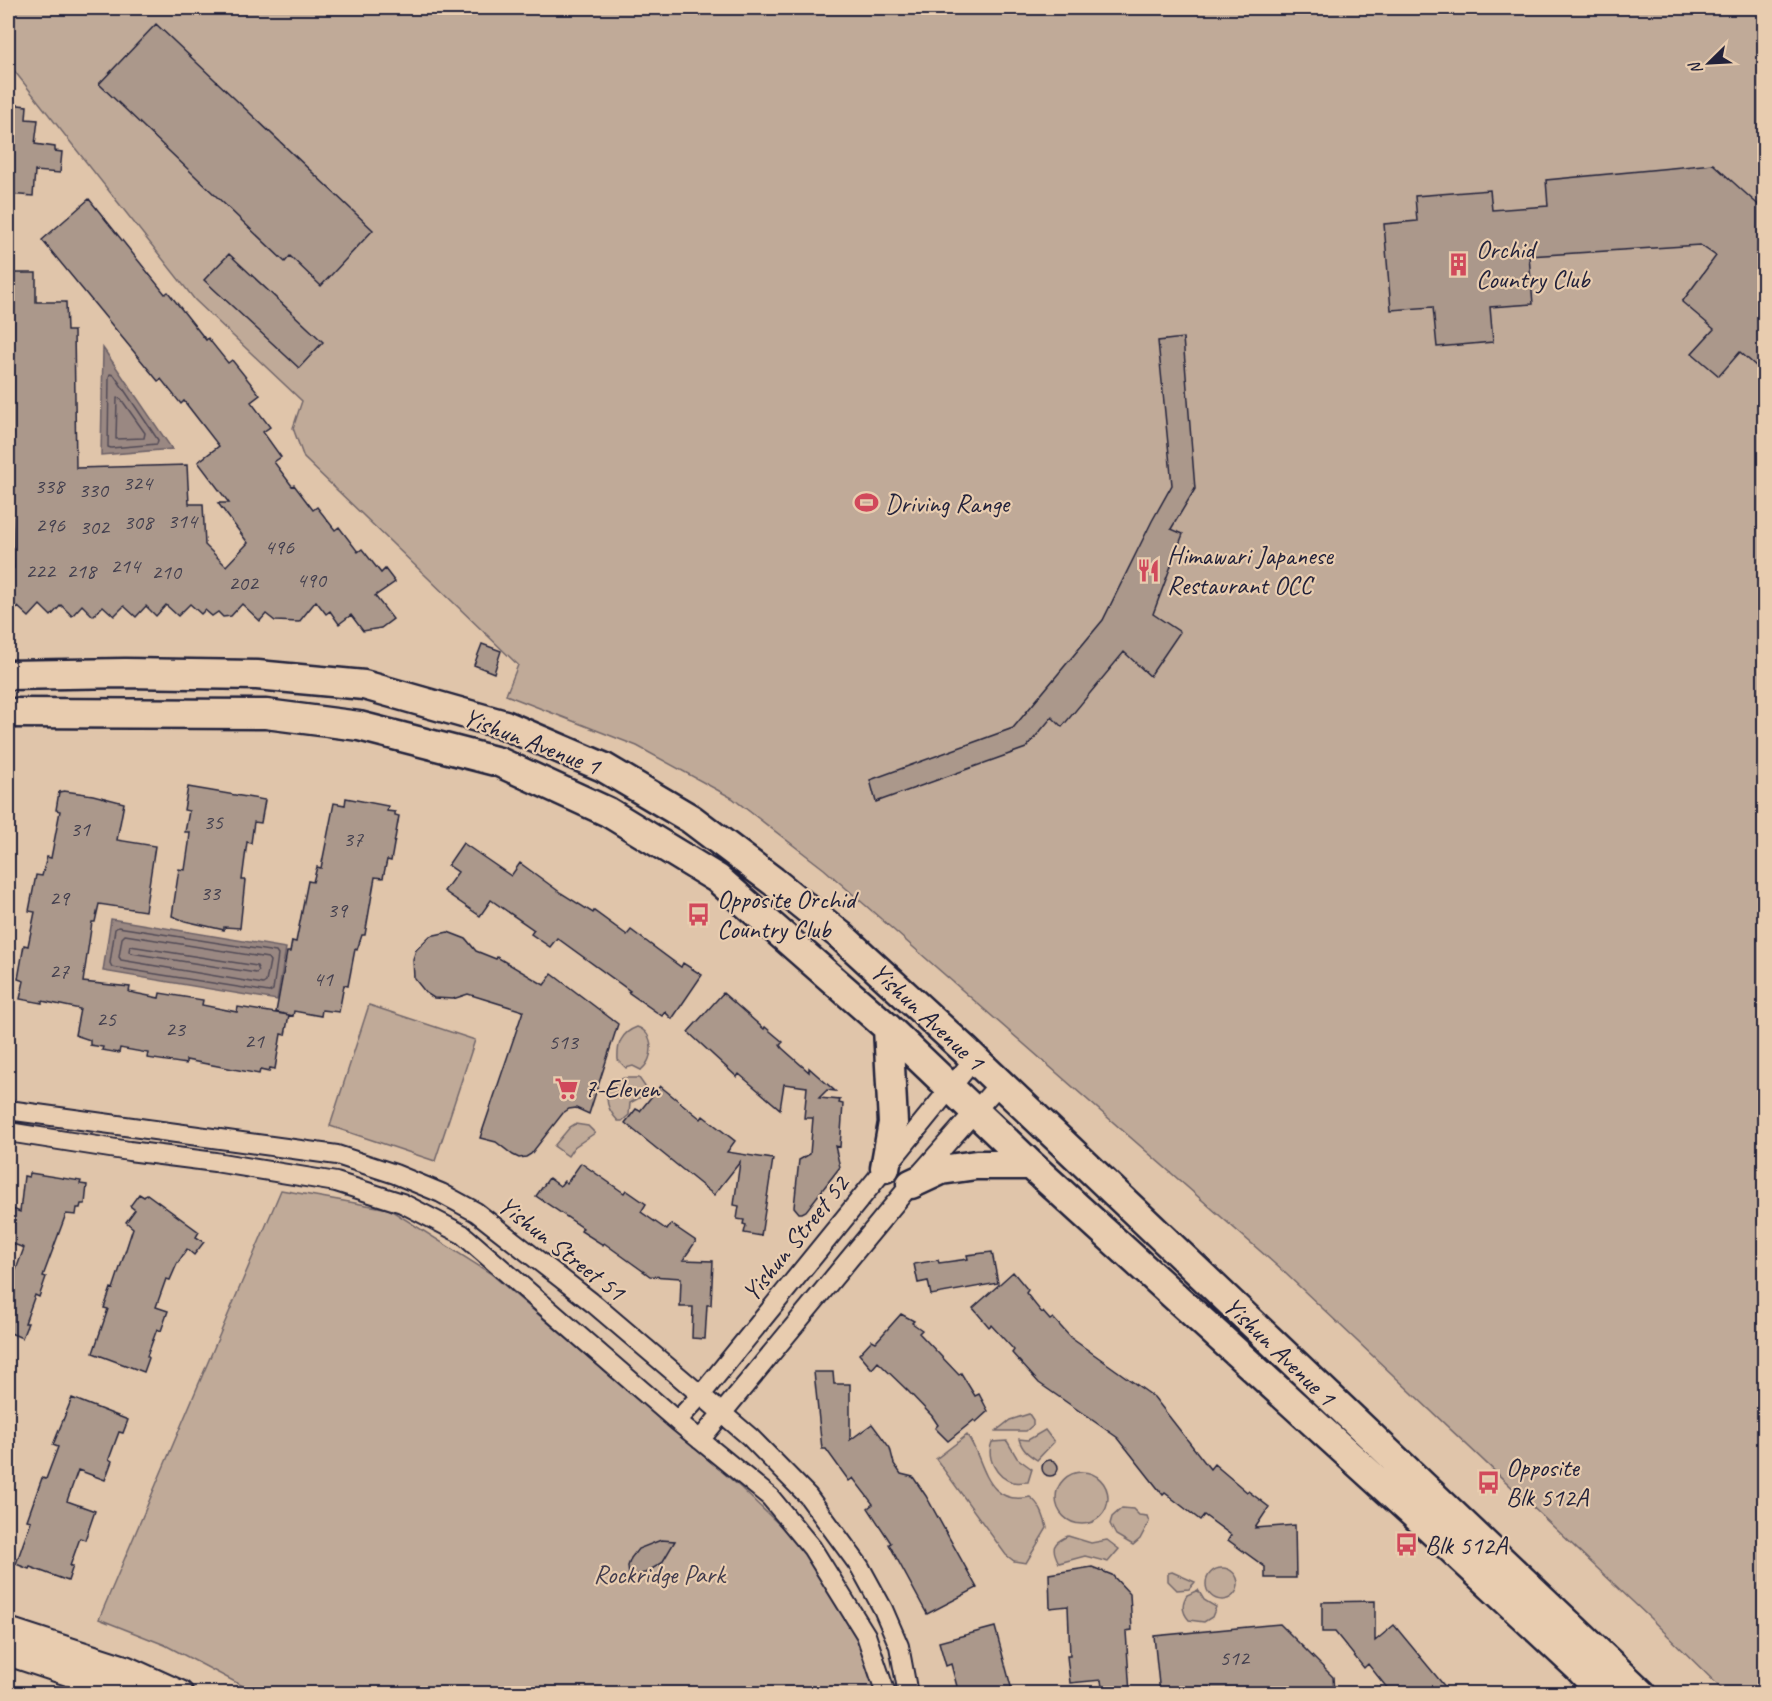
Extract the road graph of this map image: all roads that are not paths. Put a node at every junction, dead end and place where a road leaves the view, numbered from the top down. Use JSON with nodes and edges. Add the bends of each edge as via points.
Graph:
{"nodes":[{"id":1,"x":8,"y":675,"type":"edge"},
{"id":2,"x":8,"y":713,"type":"edge"},
{"id":3,"x":888,"y":1028,"type":"junction"},
{"id":4,"x":974,"y":1059,"type":"junction"},
{"id":5,"x":1000,"y":1083,"type":"junction"},
{"id":6,"x":950,"y":1086,"type":"junction"},
{"id":7,"x":8,"y":1110,"type":"edge"},
{"id":8,"x":975,"y":1111,"type":"junction"},
{"id":9,"x":44,"y":1116,"type":"junction"},
{"id":10,"x":8,"y":1132,"type":"edge"},
{"id":11,"x":39,"y":1137,"type":"junction"},
{"id":12,"x":1031,"y":1165,"type":"junction"},
{"id":13,"x":885,"y":1168,"type":"junction"},
{"id":14,"x":911,"y":1184,"type":"junction"},
{"id":15,"x":594,"y":1304,"type":"junction"},
{"id":16,"x":576,"y":1331,"type":"junction"},
{"id":17,"x":700,"y":1396,"type":"junction"},
{"id":18,"x":720,"y":1413,"type":"junction"},
{"id":19,"x":677,"y":1421,"type":"junction"},
{"id":20,"x":700,"y":1440,"type":"junction"},
{"id":21,"x":8,"y":1630,"type":"edge"},
{"id":22,"x":8,"y":1652,"type":"edge"},
{"id":23,"x":126,"y":1694,"type":"edge"},
{"id":24,"x":180,"y":1694,"type":"edge"},
{"id":25,"x":886,"y":1694,"type":"edge"},
{"id":26,"x":909,"y":1694,"type":"edge"},
{"id":27,"x":1603,"y":1694,"type":"edge"},
{"id":28,"x":1642,"y":1694,"type":"edge"}],
"edges":[{"from":1,"to":4,"type":"main road","name":"Yishun Avenue 1","via":[[257,675],[364,685],[505,725],[603,767],[691,819],[840,935]]},
{"from":2,"to":3,"type":"main road","name":"Yishun Avenue 1","via":[[266,714],[359,726],[499,762],[608,812],[718,879]]},
{"from":3,"to":6,"type":"main road","name":"Yishun Avenue 1"},
{"from":3,"to":13,"type":"main road","via":[[893,1123]]},
{"from":4,"to":5,"type":"main road","name":"Yishun Avenue 1"},
{"from":4,"to":6,"type":"street","name":"Yishun Street 52"},
{"from":5,"to":8,"type":"street","name":"Yishun Street 52"},
{"from":5,"to":28,"type":"main road","name":"Yishun Avenue 1"},
{"from":6,"to":8,"type":"main road","name":"Yishun Avenue 1"},
{"from":6,"to":13,"type":"street","name":"Yishun Street 52"},
{"from":7,"to":9,"type":"street","name":"Yishun Street 51"},
{"from":8,"to":12,"type":"main road","name":"Yishun Avenue 1"},
{"from":8,"to":14,"type":"street","name":"Yishun Street 52"},
{"from":9,"to":11,"type":"street"},
{"from":9,"to":15,"type":"street","name":"Yishun Street 51","via":[[337,1155],[395,1174],[476,1212]]},
{"from":10,"to":11,"type":"street","name":"Yishun Street 51"},
{"from":11,"to":16,"type":"street","name":"Yishun Street 51","via":[[336,1182],[402,1203],[462,1234]]},
{"from":12,"to":14,"type":"main road","via":[[976,1165],[941,1170]]},
{"from":12,"to":27,"type":"main road","name":"Yishun Avenue 1","via":[[1435,1534]]},
{"from":13,"to":17,"type":"street","name":"Yishun Street 52"},
{"from":14,"to":18,"type":"street","name":"Yishun Street 52"},
{"from":15,"to":16,"type":"street"},
{"from":15,"to":17,"type":"street","name":"Yishun Street 51"},
{"from":16,"to":19,"type":"street","name":"Yishun Street 51"},
{"from":17,"to":18,"type":"street","name":"Yishun Street 51"},
{"from":17,"to":19,"type":"street","name":"Yishun Street 52"},
{"from":18,"to":20,"type":"street","name":"Yishun Street 52"},
{"from":18,"to":26,"type":"street","name":"Yishun Street 51","via":[[750,1437],[808,1496],[860,1567],[899,1646]]},
{"from":19,"to":20,"type":"street","name":"Yishun Street 51"},
{"from":20,"to":25,"type":"street","name":"Yishun Street 51","via":[[770,1497],[812,1548],[866,1635]]},
{"from":21,"to":24,"type":"main road","via":[[125,1669]]},
{"from":22,"to":23,"type":"main road"}]}
